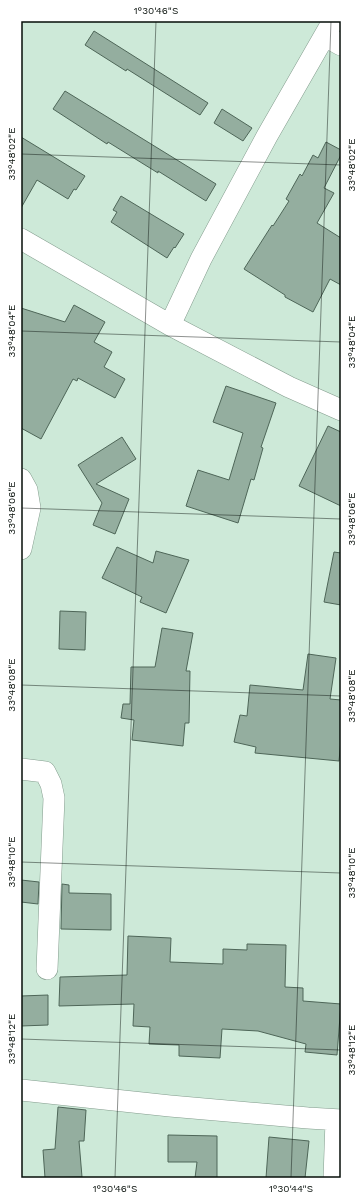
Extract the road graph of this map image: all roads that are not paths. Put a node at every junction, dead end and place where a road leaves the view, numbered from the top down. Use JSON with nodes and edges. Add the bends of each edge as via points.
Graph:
{"nodes":[{"id":1,"x":333,"y":34,"type":"edge"},
{"id":2,"x":21,"y":238,"type":"edge"},
{"id":3,"x":170,"y":325,"type":"junction"},
{"id":4,"x":341,"y":410,"type":"edge"},
{"id":5,"x":21,"y":479,"type":"edge"},
{"id":6,"x":21,"y":549,"type":"edge"},
{"id":7,"x":21,"y":769,"type":"edge"},
{"id":8,"x":47,"y":969,"type":"dead end"},
{"id":9,"x":21,"y":1090,"type":"edge"},
{"id":10,"x":339,"y":1120,"type":"edge"},
{"id":11,"x":334,"y":1178,"type":"edge"}],
"edges":[{"from":1,"to":3,"type":"street","via":[[267,136],[201,259]]},
{"from":2,"to":3,"type":"street"},
{"from":3,"to":4,"type":"street","via":[[289,387]]},
{"from":5,"to":6,"type":"street","via":[[27,490],[30,508]]},
{"from":7,"to":8,"type":"street","via":[[45,772],[54,798]]},
{"from":9,"to":10,"type":"street"},
{"from":10,"to":11,"type":"street"}]}
